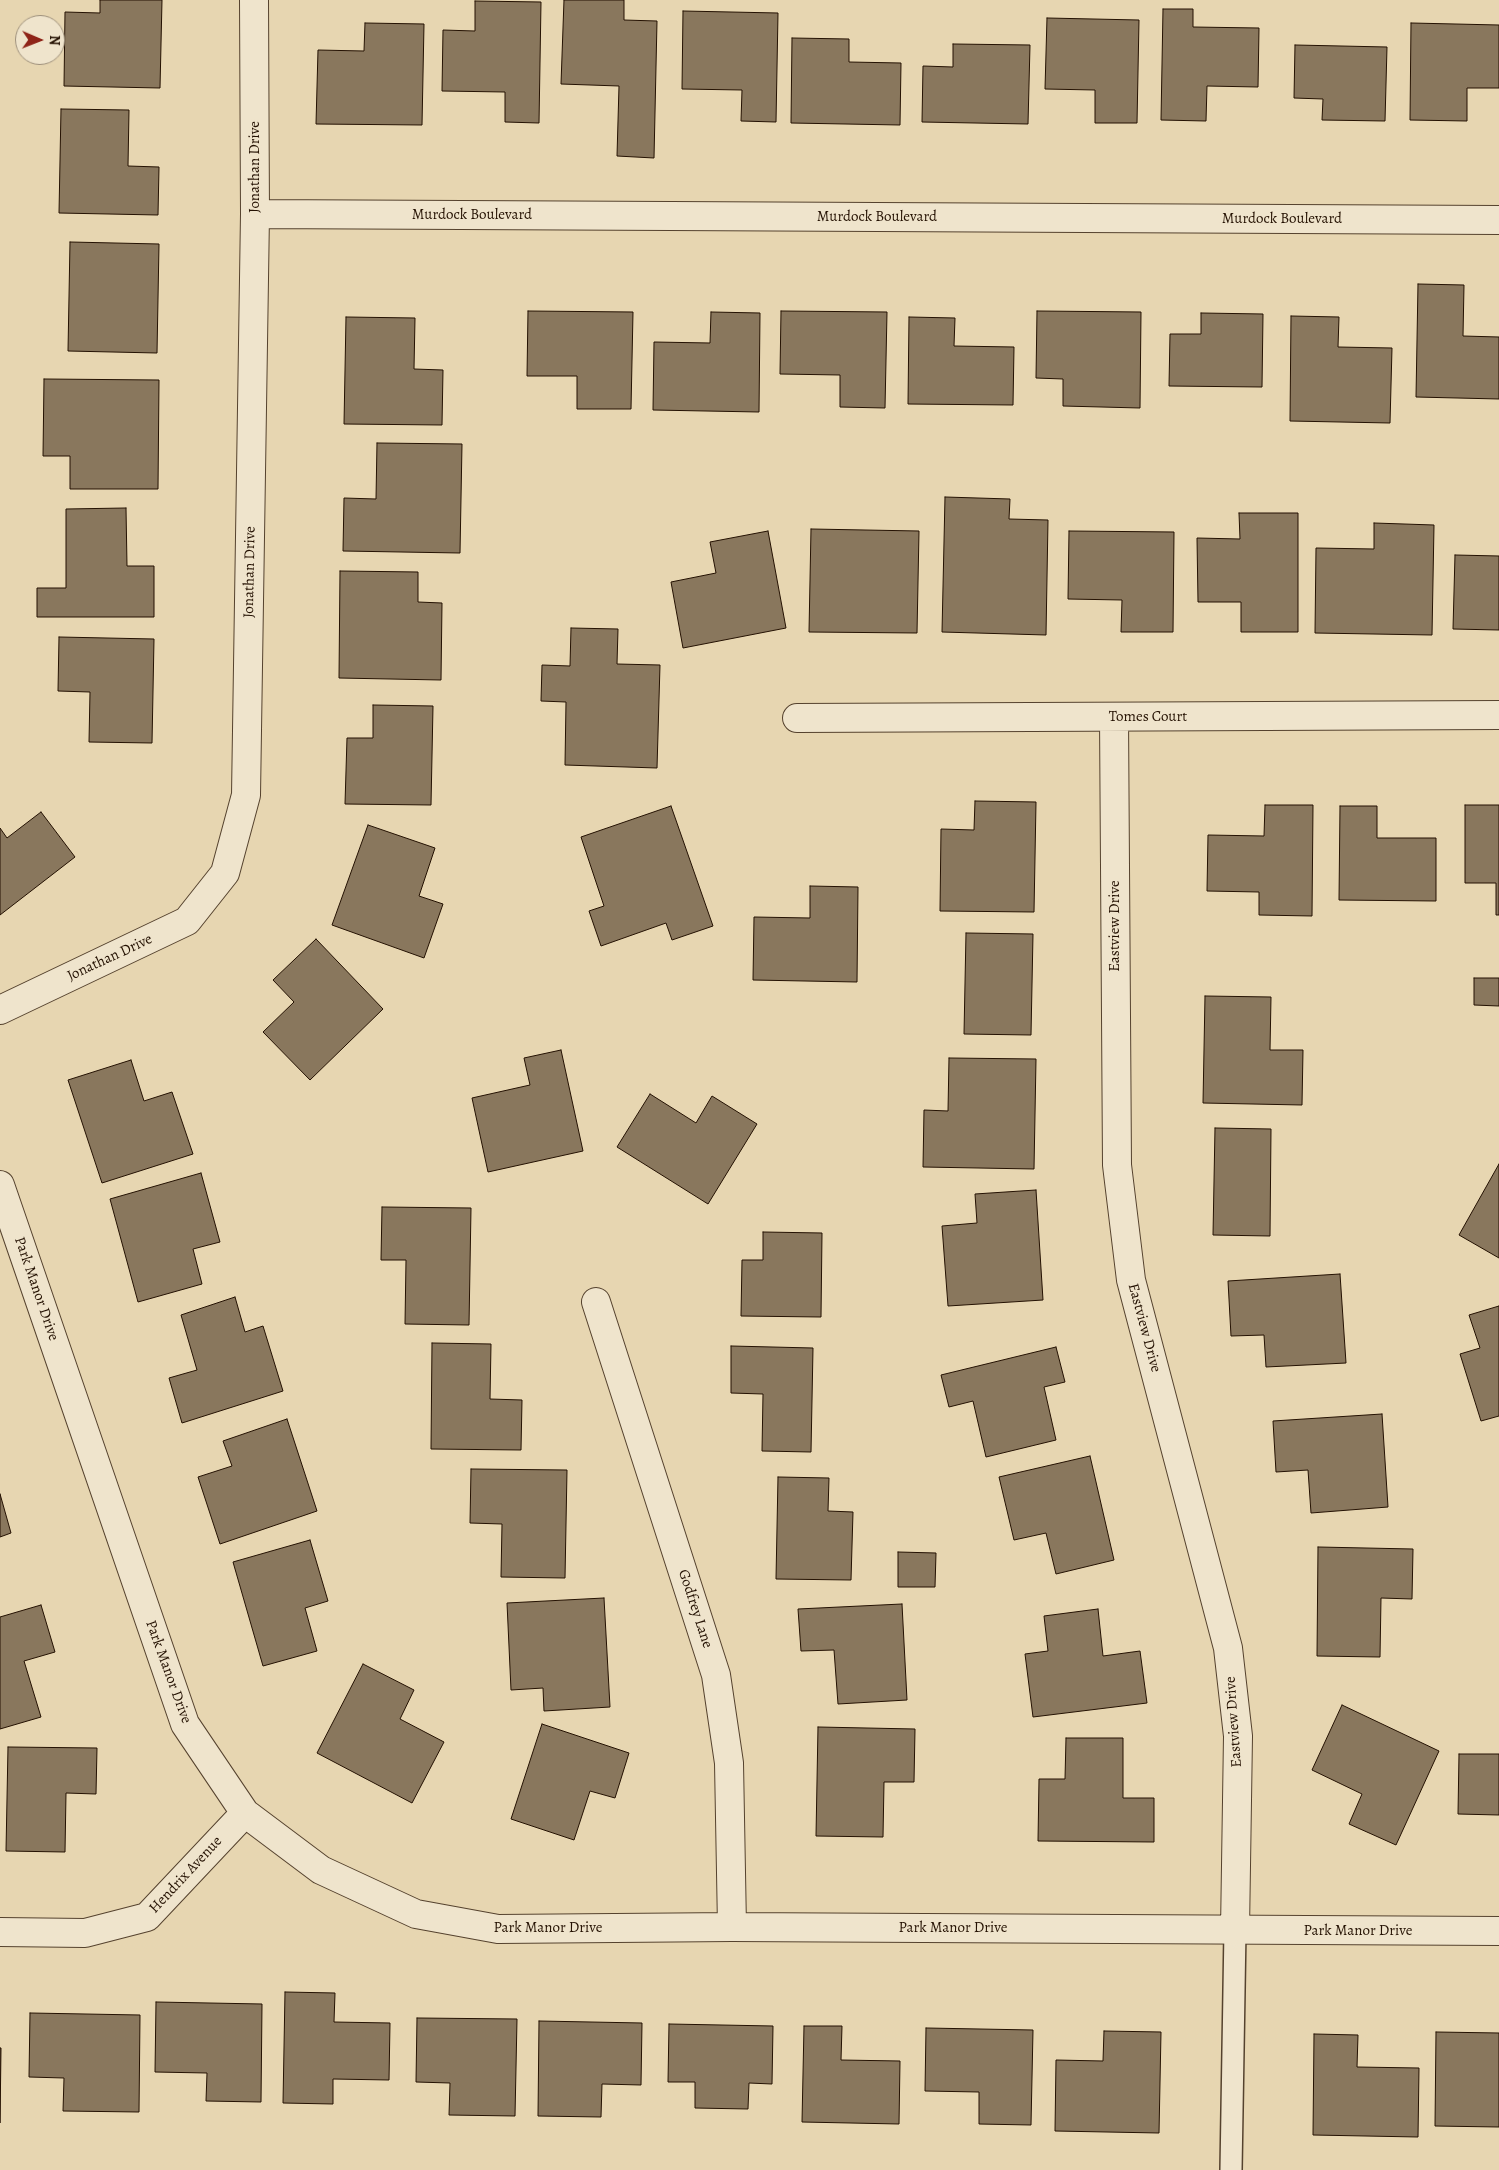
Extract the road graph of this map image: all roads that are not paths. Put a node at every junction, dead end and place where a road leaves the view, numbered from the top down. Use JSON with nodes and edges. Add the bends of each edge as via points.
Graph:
{"nodes":[{"id":1,"x":254,"y":0,"type":"edge"},
{"id":2,"x":255,"y":214,"type":"junction"},
{"id":3,"x":1499,"y":220,"type":"edge"},
{"id":4,"x":1499,"y":715,"type":"edge"},
{"id":5,"x":1114,"y":717,"type":"junction"},
{"id":6,"x":797,"y":718,"type":"dead end"},
{"id":7,"x":0,"y":1010,"type":"edge"},
{"id":8,"x":0,"y":1185,"type":"edge"},
{"id":9,"x":596,"y":1302,"type":"dead end"},
{"id":10,"x":245,"y":1813,"type":"junction"},
{"id":11,"x":732,"y":1927,"type":"junction"},
{"id":12,"x":1235,"y":1930,"type":"junction"},
{"id":13,"x":1499,"y":1931,"type":"edge"},
{"id":14,"x":0,"y":1932,"type":"edge"},
{"id":15,"x":1232,"y":2170,"type":"edge"}],
"edges":[{"from":1,"to":2,"type":"street","name":"Jonathan Drive"},
{"from":2,"to":3,"type":"street","name":"Murdock Boulevard"},
{"from":2,"to":7,"type":"street","name":"Jonathan Drive","via":[[246,796],[225,873],[187,921]]},
{"from":4,"to":5,"type":"street","name":"Tomes Court"},
{"from":5,"to":6,"type":"street","name":"Tomes Court"},
{"from":5,"to":12,"type":"street","name":"Eastview Drive","via":[[1117,1165],[1131,1280],[1228,1648],[1238,1736]]},
{"from":8,"to":10,"type":"street","name":"Park Manor Drive","via":[[185,1724]]},
{"from":9,"to":11,"type":"street","name":"Godfrey Lane","via":[[716,1675],[729,1763]]},
{"from":10,"to":11,"type":"street","name":"Park Manor Drive","via":[[321,1870],[416,1914],[498,1929]]},
{"from":10,"to":14,"type":"street","name":"Hendrix Avenue","via":[[147,1917],[85,1933]]},
{"from":11,"to":12,"type":"street","name":"Park Manor Drive"},
{"from":12,"to":13,"type":"street","name":"Park Manor Drive"},
{"from":12,"to":15,"type":"lane"}]}
